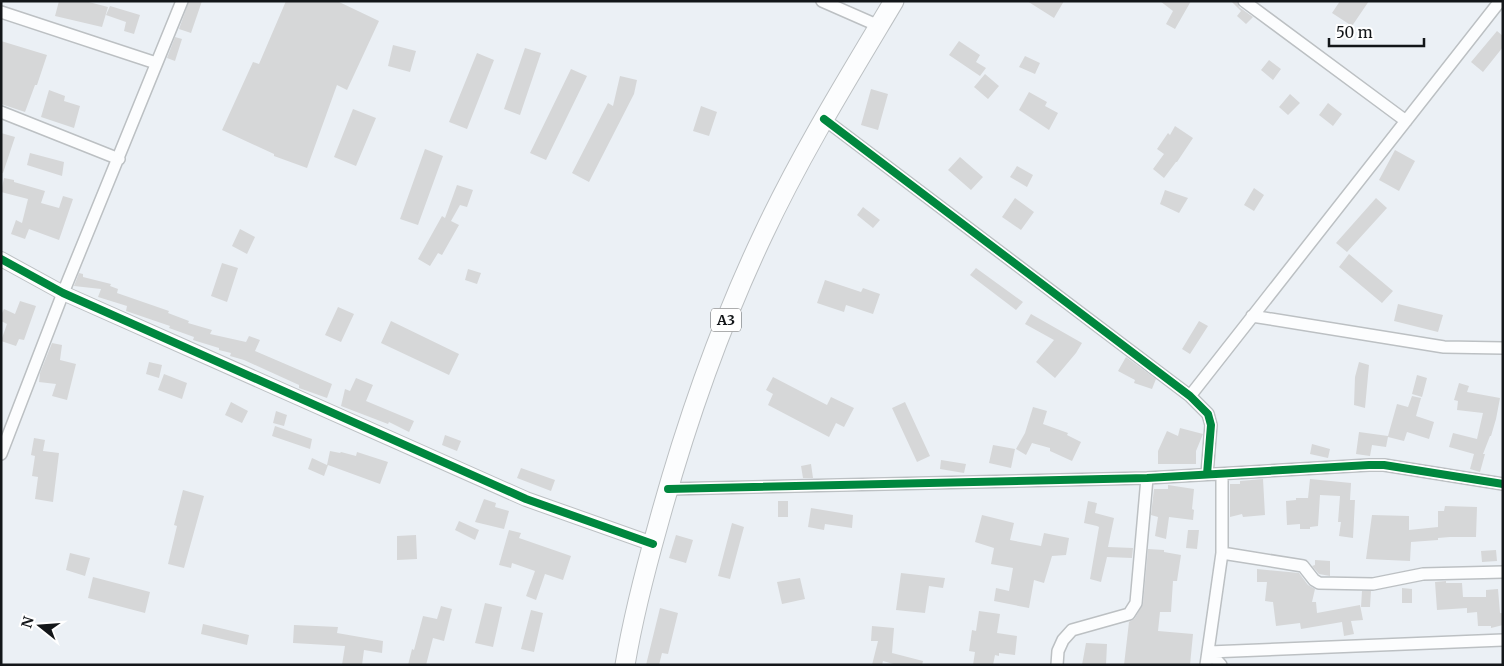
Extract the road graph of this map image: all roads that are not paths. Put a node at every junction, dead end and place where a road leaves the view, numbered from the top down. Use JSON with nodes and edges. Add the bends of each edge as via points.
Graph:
{"nodes":[{"id":1,"x":182,"y":1,"type":"edge"},
{"id":2,"x":822,"y":1,"type":"edge"},
{"id":3,"x":894,"y":1,"type":"edge"},
{"id":4,"x":1244,"y":1,"type":"edge"},
{"id":5,"x":1500,"y":1,"type":"edge"},
{"id":6,"x":1,"y":12,"type":"edge"},
{"id":7,"x":879,"y":26,"type":"junction"},
{"id":8,"x":156,"y":63,"type":"junction"},
{"id":9,"x":1,"y":112,"type":"edge"},
{"id":10,"x":824,"y":119,"type":"junction"},
{"id":11,"x":1406,"y":120,"type":"junction"},
{"id":12,"x":119,"y":159,"type":"junction"},
{"id":13,"x":1,"y":259,"type":"edge"},
{"id":14,"x":63,"y":293,"type":"junction"},
{"id":15,"x":1252,"y":316,"type":"junction"},
{"id":16,"x":1503,"y":348,"type":"edge"},
{"id":17,"x":1190,"y":396,"type":"junction"},
{"id":18,"x":2,"y":450,"type":"edge"},
{"id":19,"x":1207,"y":474,"type":"junction"},
{"id":20,"x":1222,"y":474,"type":"junction"},
{"id":21,"x":1147,"y":478,"type":"junction"},
{"id":22,"x":1503,"y":484,"type":"edge"},
{"id":23,"x":668,"y":489,"type":"junction"},
{"id":24,"x":653,"y":544,"type":"junction"},
{"id":25,"x":1222,"y":553,"type":"junction"},
{"id":26,"x":1503,"y":572,"type":"edge"},
{"id":27,"x":1503,"y":640,"type":"edge"},
{"id":28,"x":1209,"y":652,"type":"junction"},
{"id":29,"x":624,"y":665,"type":"edge"},
{"id":30,"x":1057,"y":665,"type":"edge"},
{"id":31,"x":1206,"y":665,"type":"edge"},
{"id":32,"x":1222,"y":665,"type":"edge"}],
"edges":[{"from":1,"to":8,"type":"street"},
{"from":2,"to":7,"type":"street"},
{"from":3,"to":7,"type":"highway","number":"A3"},
{"from":4,"to":11,"type":"street"},
{"from":5,"to":11,"type":"street"},
{"from":6,"to":8,"type":"street"},
{"from":7,"to":10,"type":"highway","number":"A3"},
{"from":8,"to":12,"type":"street"},
{"from":9,"to":12,"type":"street"},
{"from":10,"to":17,"type":"street"},
{"from":10,"to":23,"type":"highway","number":"A3","via":[[763,234],[730,310],[702,383]]},
{"from":11,"to":15,"type":"street"},
{"from":12,"to":14,"type":"street"},
{"from":13,"to":14,"type":"street"},
{"from":14,"to":18,"type":"street"},
{"from":14,"to":24,"type":"street","via":[[526,499]]},
{"from":15,"to":16,"type":"street","via":[[1444,347]]},
{"from":15,"to":17,"type":"street"},
{"from":17,"to":19,"type":"street","via":[[1208,414],[1212,425]]},
{"from":19,"to":20,"type":"street"},
{"from":19,"to":21,"type":"street"},
{"from":20,"to":22,"type":"street","via":[[1384,465]]},
{"from":20,"to":25,"type":"street"},
{"from":21,"to":23,"type":"street"},
{"from":21,"to":30,"type":"street","via":[[1136,603],[1130,614],[1072,630],[1058,651]]},
{"from":23,"to":24,"type":"highway","number":"A3"},
{"from":24,"to":29,"type":"highway","number":"A3"},
{"from":25,"to":26,"type":"street","via":[[1303,566],[1319,583],[1373,584],[1423,574]]},
{"from":25,"to":28,"type":"street"},
{"from":27,"to":28,"type":"street"},
{"from":28,"to":31,"type":"street"},
{"from":28,"to":32,"type":"street"}]}
